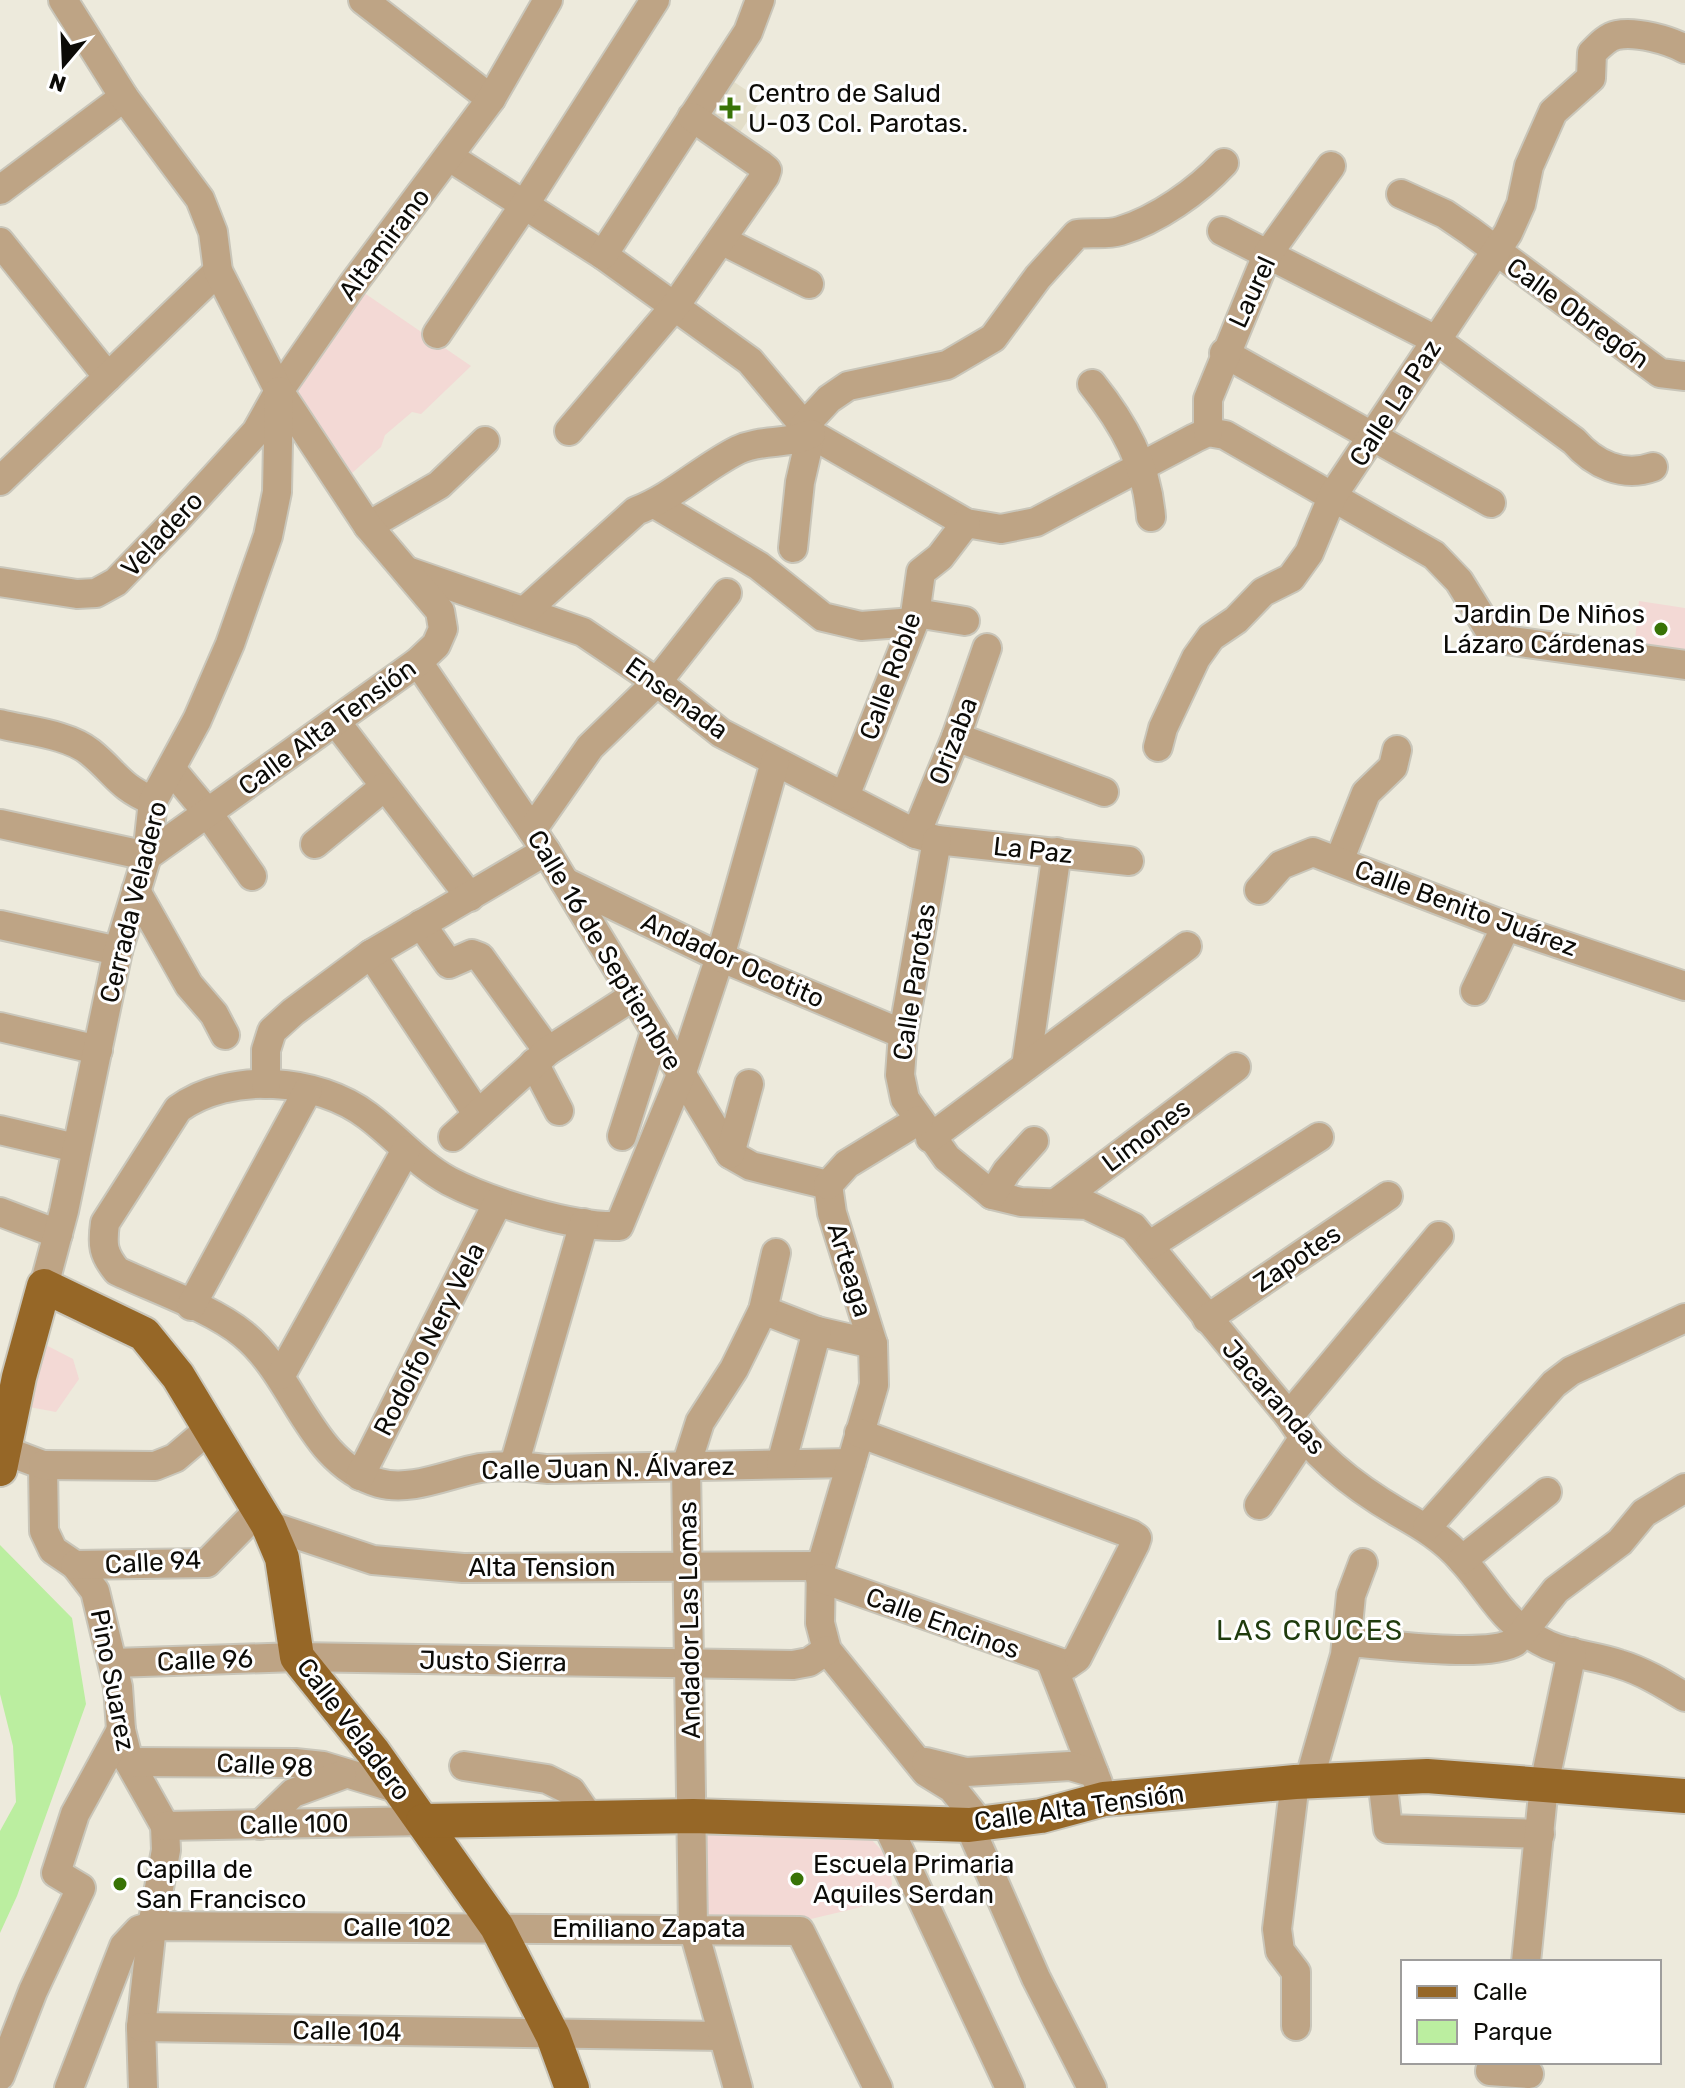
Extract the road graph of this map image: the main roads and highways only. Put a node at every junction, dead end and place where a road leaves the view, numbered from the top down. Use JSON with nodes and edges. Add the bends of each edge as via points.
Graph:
{"nodes":[{"id":1,"x":9,"y":1374,"type":"edge"},
{"id":2,"x":3,"y":1460,"type":"edge"},
{"id":3,"x":1685,"y":1796,"type":"edge"},
{"id":4,"x":423,"y":1821,"type":"junction"},
{"id":5,"x":572,"y":2088,"type":"edge"}],
"edges":[{"from":1,"to":2,"type":"main road"},
{"from":1,"to":4,"type":"main road","name":"Calle Veladero","via":[[46,1278],[144,1334],[178,1376],[282,1558],[297,1657]]},
{"from":3,"to":4,"type":"main road","name":"Calle Alta Tensión","via":[[1427,1776],[1099,1786],[1041,1816],[974,1824],[693,1816]]},
{"from":4,"to":5,"type":"main road","name":"Calle Veladero","via":[[497,1927],[553,2036]]}]}
